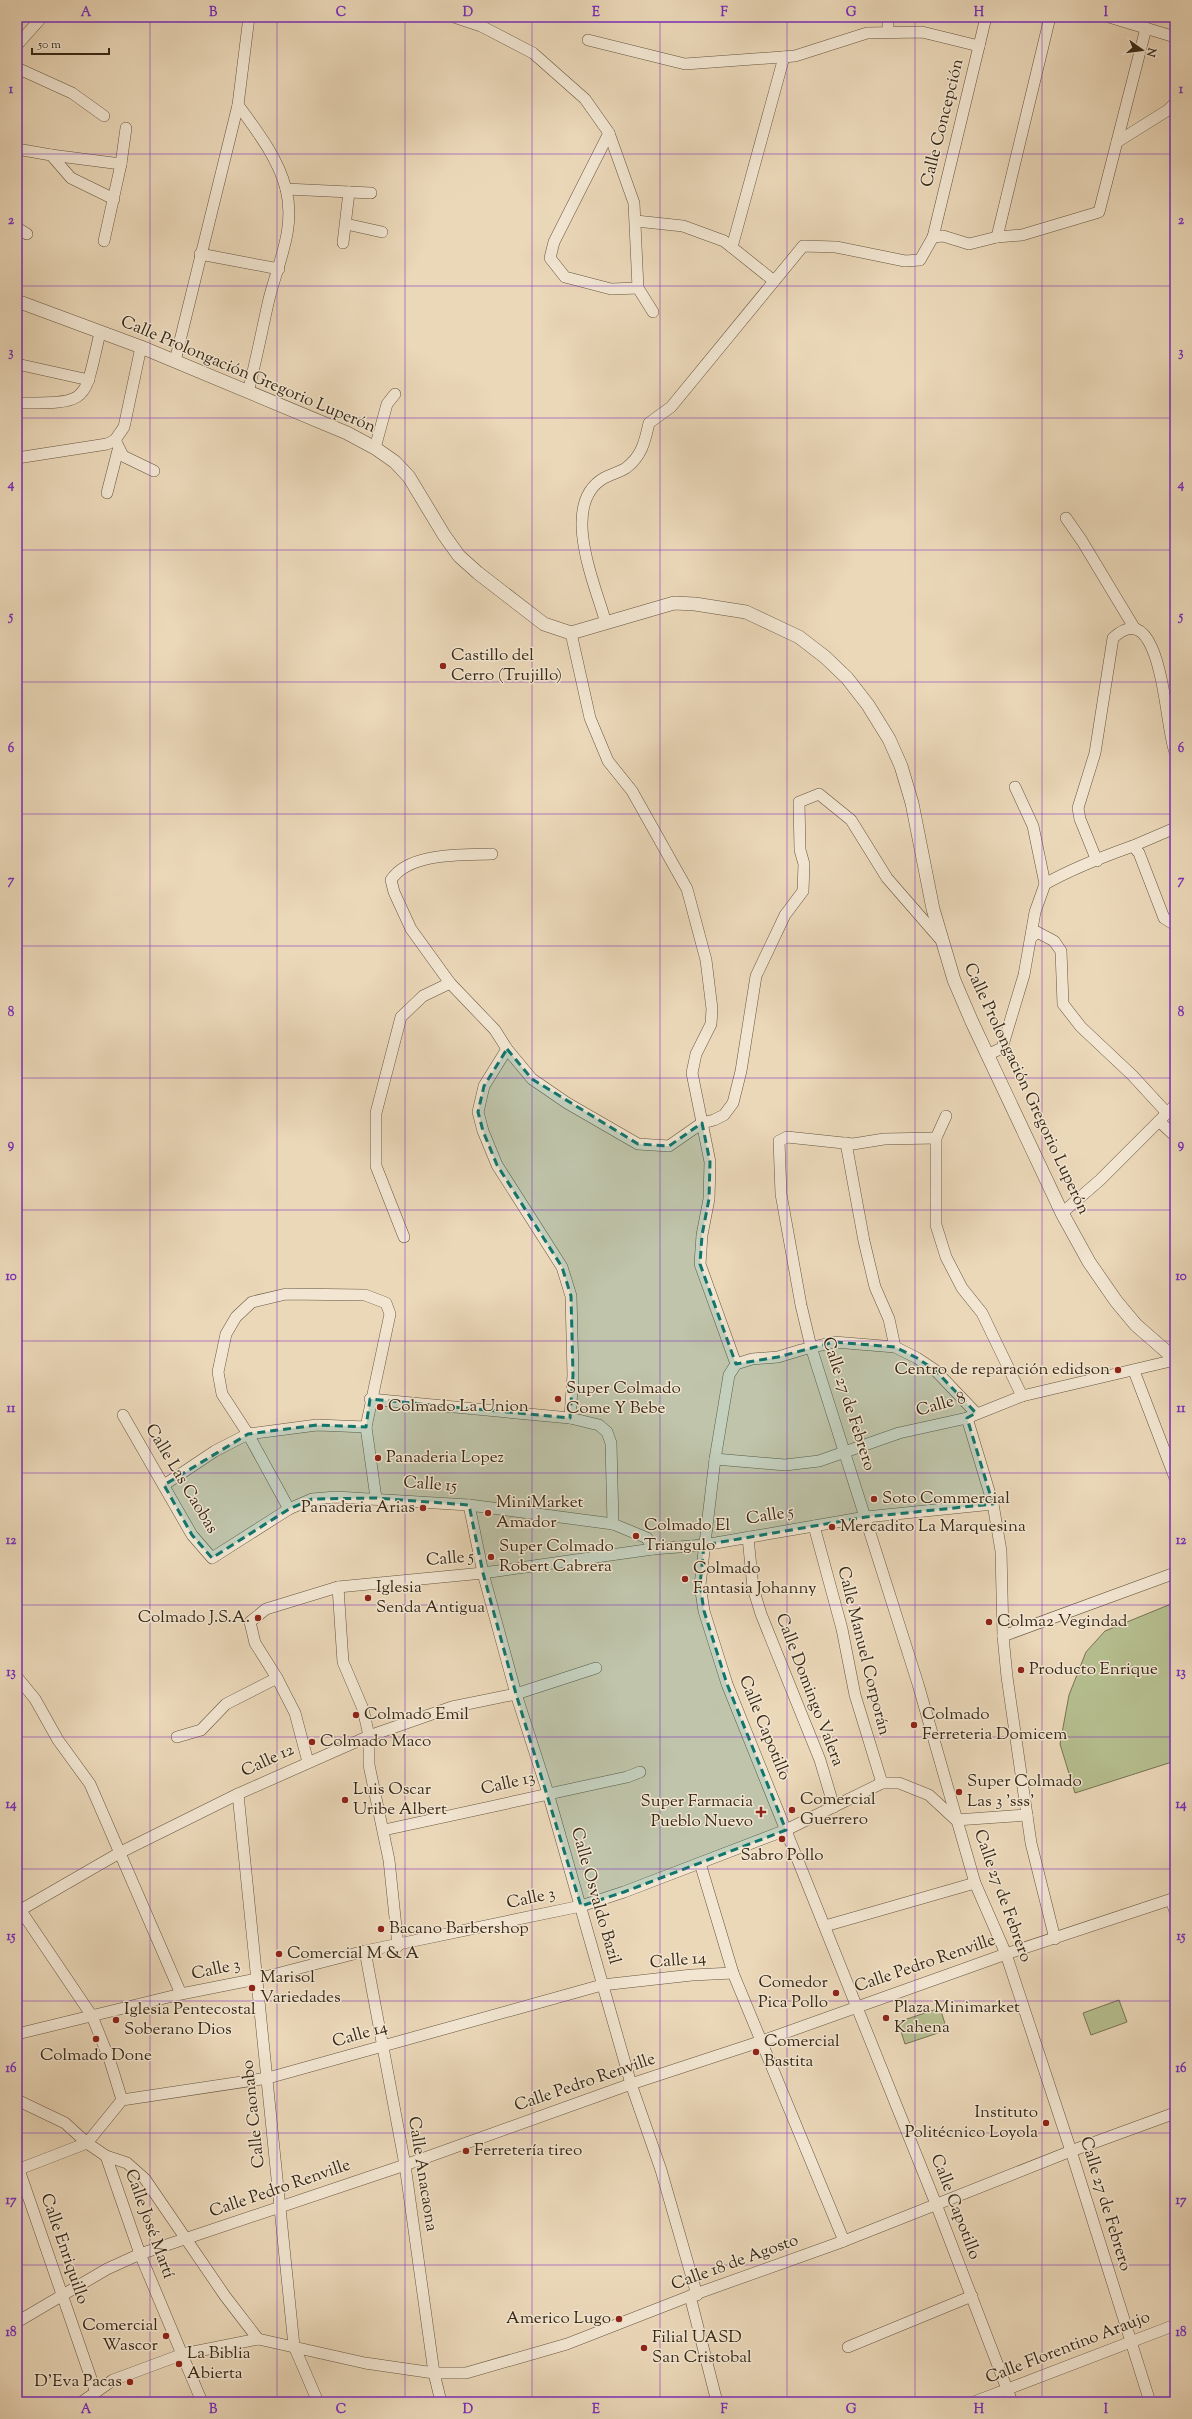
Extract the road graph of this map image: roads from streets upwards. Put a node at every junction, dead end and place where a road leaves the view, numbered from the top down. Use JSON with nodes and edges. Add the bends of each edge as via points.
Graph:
{"nodes":[{"id":1,"x":42,"y":17,"type":"edge"},
{"id":2,"x":249,"y":17,"type":"edge"},
{"id":3,"x":454,"y":17,"type":"edge"},
{"id":4,"x":888,"y":17,"type":"edge"},
{"id":5,"x":986,"y":17,"type":"edge"},
{"id":6,"x":1050,"y":17,"type":"edge"},
{"id":7,"x":1114,"y":18,"type":"edge"},
{"id":8,"x":1146,"y":28,"type":"junction"},
{"id":9,"x":21,"y":32,"type":"edge"},
{"id":10,"x":888,"y":32,"type":"junction"},
{"id":11,"x":1175,"y":37,"type":"edge"},
{"id":12,"x":588,"y":40,"type":"dead end"},
{"id":13,"x":17,"y":45,"type":"edge"},
{"id":14,"x":979,"y":46,"type":"junction"},
{"id":15,"x":784,"y":57,"type":"junction"},
{"id":16,"x":17,"y":68,"type":"edge"},
{"id":17,"x":238,"y":105,"type":"junction"},
{"id":18,"x":1173,"y":108,"type":"edge"},
{"id":19,"x":104,"y":116,"type":"dead end"},
{"id":20,"x":126,"y":128,"type":"dead end"},
{"id":21,"x":609,"y":133,"type":"junction"},
{"id":22,"x":1117,"y":142,"type":"junction"},
{"id":23,"x":17,"y":150,"type":"edge"},
{"id":24,"x":50,"y":155,"type":"junction"},
{"id":25,"x":121,"y":164,"type":"junction"},
{"id":26,"x":286,"y":190,"type":"junction"},
{"id":27,"x":349,"y":192,"type":"junction"},
{"id":28,"x":371,"y":193,"type":"dead end"},
{"id":29,"x":114,"y":199,"type":"junction"},
{"id":30,"x":636,"y":221,"type":"junction"},
{"id":31,"x":346,"y":224,"type":"junction"},
{"id":32,"x":382,"y":232,"type":"dead end"},
{"id":33,"x":933,"y":237,"type":"junction"},
{"id":34,"x":997,"y":237,"type":"junction"},
{"id":35,"x":104,"y":241,"type":"dead end"},
{"id":36,"x":342,"y":243,"type":"dead end"},
{"id":37,"x":732,"y":247,"type":"junction"},
{"id":38,"x":200,"y":254,"type":"junction"},
{"id":39,"x":278,"y":270,"type":"junction"},
{"id":40,"x":774,"y":281,"type":"junction"},
{"id":41,"x":638,"y":288,"type":"junction"},
{"id":42,"x":17,"y":301,"type":"edge"},
{"id":43,"x":653,"y":312,"type":"dead end"},
{"id":44,"x":100,"y":333,"type":"junction"},
{"id":45,"x":141,"y":347,"type":"junction"},
{"id":46,"x":175,"y":361,"type":"junction"},
{"id":47,"x":17,"y":364,"type":"edge"},
{"id":48,"x":89,"y":380,"type":"junction"},
{"id":49,"x":248,"y":392,"type":"junction"},
{"id":50,"x":396,"y":394,"type":"dead end"},
{"id":51,"x":17,"y":403,"type":"edge"},
{"id":52,"x":117,"y":445,"type":"junction"},
{"id":53,"x":375,"y":448,"type":"junction"},
{"id":54,"x":17,"y":458,"type":"edge"},
{"id":55,"x":154,"y":471,"type":"dead end"},
{"id":56,"x":107,"y":494,"type":"dead end"},
{"id":57,"x":1066,"y":518,"type":"dead end"},
{"id":58,"x":606,"y":623,"type":"junction"},
{"id":59,"x":1135,"y":629,"type":"junction"},
{"id":60,"x":571,"y":633,"type":"junction"},
{"id":61,"x":1175,"y":752,"type":"edge"},
{"id":62,"x":1015,"y":786,"type":"dead end"},
{"id":63,"x":1175,"y":828,"type":"edge"},
{"id":64,"x":1133,"y":846,"type":"junction"},
{"id":65,"x":492,"y":854,"type":"dead end"},
{"id":66,"x":1097,"y":861,"type":"junction"},
{"id":67,"x":1045,"y":884,"type":"junction"},
{"id":68,"x":1175,"y":925,"type":"edge"},
{"id":69,"x":1031,"y":938,"type":"junction"},
{"id":70,"x":940,"y":939,"type":"junction"},
{"id":71,"x":450,"y":983,"type":"junction"},
{"id":72,"x":507,"y":1049,"type":"junction"},
{"id":73,"x":987,"y":1055,"type":"junction"},
{"id":74,"x":1167,"y":1113,"type":"edge"},
{"id":75,"x":946,"y":1116,"type":"dead end"},
{"id":76,"x":702,"y":1123,"type":"junction"},
{"id":77,"x":1175,"y":1136,"type":"edge"},
{"id":78,"x":936,"y":1138,"type":"junction"},
{"id":79,"x":846,"y":1143,"type":"junction"},
{"id":80,"x":1062,"y":1213,"type":"junction"},
{"id":81,"x":404,"y":1237,"type":"dead end"},
{"id":82,"x":811,"y":1347,"type":"junction"},
{"id":83,"x":895,"y":1347,"type":"junction"},
{"id":84,"x":1175,"y":1359,"type":"edge"},
{"id":85,"x":736,"y":1364,"type":"junction"},
{"id":86,"x":1134,"y":1371,"type":"junction"},
{"id":87,"x":1022,"y":1396,"type":"junction"},
{"id":88,"x":370,"y":1399,"type":"junction"},
{"id":89,"x":123,"y":1415,"type":"dead end"},
{"id":90,"x":971,"y":1415,"type":"junction"},
{"id":91,"x":570,"y":1418,"type":"junction"},
{"id":92,"x":366,"y":1427,"type":"junction"},
{"id":93,"x":248,"y":1434,"type":"junction"},
{"id":94,"x":845,"y":1450,"type":"junction"},
{"id":95,"x":715,"y":1459,"type":"junction"},
{"id":96,"x":1175,"y":1478,"type":"edge"},
{"id":97,"x":164,"y":1485,"type":"junction"},
{"id":98,"x":376,"y":1498,"type":"junction"},
{"id":99,"x":993,"y":1504,"type":"junction"},
{"id":100,"x":469,"y":1505,"type":"junction"},
{"id":101,"x":289,"y":1509,"type":"junction"},
{"id":102,"x":866,"y":1517,"type":"junction"},
{"id":103,"x":613,"y":1524,"type":"junction"},
{"id":104,"x":814,"y":1526,"type":"junction"},
{"id":105,"x":748,"y":1537,"type":"junction"},
{"id":106,"x":704,"y":1545,"type":"junction"},
{"id":107,"x":653,"y":1549,"type":"junction"},
{"id":108,"x":212,"y":1558,"type":"joint"},
{"id":109,"x":483,"y":1573,"type":"junction"},
{"id":110,"x":1175,"y":1573,"type":"edge"},
{"id":111,"x":338,"y":1587,"type":"junction"},
{"id":112,"x":1003,"y":1636,"type":"junction"},
{"id":113,"x":596,"y":1668,"type":"dead end"},
{"id":114,"x":17,"y":1677,"type":"edge"},
{"id":115,"x":277,"y":1678,"type":"junction"},
{"id":116,"x":516,"y":1694,"type":"junction"},
{"id":117,"x":369,"y":1736,"type":"junction"},
{"id":118,"x":177,"y":1738,"type":"dead end"},
{"id":119,"x":308,"y":1762,"type":"junction"},
{"id":120,"x":640,"y":1772,"type":"dead end"},
{"id":121,"x":882,"y":1783,"type":"junction"},
{"id":122,"x":548,"y":1793,"type":"junction"},
{"id":123,"x":238,"y":1794,"type":"junction"},
{"id":124,"x":834,"y":1807,"type":"junction"},
{"id":125,"x":1027,"y":1815,"type":"junction"},
{"id":126,"x":956,"y":1820,"type":"junction"},
{"id":127,"x":384,"y":1830,"type":"junction"},
{"id":128,"x":786,"y":1830,"type":"junction"},
{"id":129,"x":122,"y":1852,"type":"junction"},
{"id":130,"x":700,"y":1863,"type":"junction"},
{"id":131,"x":975,"y":1883,"type":"junction"},
{"id":132,"x":1173,"y":1899,"type":"edge"},
{"id":133,"x":581,"y":1906,"type":"junction"},
{"id":134,"x":18,"y":1909,"type":"edge"},
{"id":135,"x":1175,"y":1911,"type":"edge"},
{"id":136,"x":825,"y":1926,"type":"junction"},
{"id":137,"x":1055,"y":1939,"type":"junction"},
{"id":138,"x":398,"y":1946,"type":"junction"},
{"id":139,"x":364,"y":1951,"type":"junction"},
{"id":140,"x":1006,"y":1954,"type":"junction"},
{"id":141,"x":733,"y":1973,"type":"junction"},
{"id":142,"x":257,"y":1979,"type":"junction"},
{"id":143,"x":602,"y":1985,"type":"junction"},
{"id":144,"x":181,"y":1994,"type":"junction"},
{"id":145,"x":857,"y":2006,"type":"junction"},
{"id":146,"x":92,"y":2016,"type":"junction"},
{"id":147,"x":17,"y":2034,"type":"edge"},
{"id":148,"x":762,"y":2041,"type":"junction"},
{"id":149,"x":384,"y":2046,"type":"junction"},
{"id":150,"x":268,"y":2078,"type":"junction"},
{"id":151,"x":631,"y":2084,"type":"junction"},
{"id":152,"x":17,"y":2100,"type":"edge"},
{"id":153,"x":122,"y":2100,"type":"junction"},
{"id":154,"x":1175,"y":2113,"type":"edge"},
{"id":155,"x":87,"y":2143,"type":"junction"},
{"id":156,"x":1071,"y":2151,"type":"junction"},
{"id":157,"x":106,"y":2156,"type":"junction"},
{"id":158,"x":405,"y":2165,"type":"junction"},
{"id":159,"x":18,"y":2168,"type":"edge"},
{"id":160,"x":936,"y":2204,"type":"junction"},
{"id":161,"x":280,"y":2206,"type":"junction"},
{"id":162,"x":186,"y":2239,"type":"junction"},
{"id":163,"x":844,"y":2241,"type":"junction"},
{"id":164,"x":140,"y":2254,"type":"junction"},
{"id":165,"x":62,"y":2296,"type":"junction"},
{"id":166,"x":693,"y":2296,"type":"junction"},
{"id":167,"x":972,"y":2296,"type":"junction"},
{"id":168,"x":17,"y":2322,"type":"edge"},
{"id":169,"x":1175,"y":2325,"type":"edge"},
{"id":170,"x":258,"y":2339,"type":"junction"},
{"id":171,"x":1131,"y":2343,"type":"junction"},
{"id":172,"x":294,"y":2346,"type":"junction"},
{"id":173,"x":848,"y":2347,"type":"dead end"},
{"id":174,"x":183,"y":2354,"type":"junction"},
{"id":175,"x":434,"y":2373,"type":"junction"},
{"id":176,"x":1008,"y":2389,"type":"junction"},
{"id":177,"x":95,"y":2390,"type":"junction"},
{"id":178,"x":82,"y":2402,"type":"edge"},
{"id":179,"x":202,"y":2402,"type":"edge"},
{"id":180,"x":318,"y":2402,"type":"edge"},
{"id":181,"x":441,"y":2402,"type":"edge"},
{"id":182,"x":717,"y":2402,"type":"edge"},
{"id":183,"x":974,"y":2402,"type":"edge"},
{"id":184,"x":1012,"y":2402,"type":"edge"},
{"id":185,"x":1150,"y":2402,"type":"edge"}],
"edges":[{"from":1,"to":9,"type":"street"},
{"from":2,"to":17,"type":"street"},
{"from":3,"to":21,"type":"street","via":[[481,26],[533,53],[585,99]]},
{"from":4,"to":10,"type":"street"},
{"from":5,"to":14,"type":"street","name":"Calle Concepción"},
{"from":6,"to":34,"type":"street"},
{"from":7,"to":8,"type":"street"},
{"from":8,"to":11,"type":"street"},
{"from":8,"to":22,"type":"street"},
{"from":9,"to":13,"type":"street"},
{"from":10,"to":14,"type":"street","via":[[922,32]]},
{"from":10,"to":15,"type":"street","via":[[867,32],[822,48]]},
{"from":12,"to":15,"type":"street","via":[[685,64]]},
{"from":14,"to":33,"type":"street","name":"Calle Concepción"},
{"from":15,"to":37,"type":"street"},
{"from":16,"to":19,"type":"street","via":[[72,93]]},
{"from":17,"to":26,"type":"street","via":[[264,141]]},
{"from":17,"to":38,"type":"street"},
{"from":18,"to":22,"type":"street"},
{"from":20,"to":25,"type":"street"},
{"from":21,"to":30,"type":"street","via":[[634,203]]},
{"from":21,"to":41,"type":"street","via":[[554,242],[550,258],[565,277],[611,289]]},
{"from":22,"to":34,"type":"street","via":[[1100,212],[1022,235]]},
{"from":23,"to":24,"type":"street"},
{"from":24,"to":25,"type":"street"},
{"from":24,"to":29,"type":"street","via":[[71,178]]},
{"from":25,"to":29,"type":"street"},
{"from":26,"to":27,"type":"street"},
{"from":26,"to":39,"type":"street","via":[[288,214],[285,248]]},
{"from":27,"to":28,"type":"street"},
{"from":27,"to":31,"type":"street"},
{"from":29,"to":35,"type":"street"},
{"from":30,"to":37,"type":"street","via":[[683,226],[724,241]]},
{"from":30,"to":41,"type":"street"},
{"from":31,"to":32,"type":"street"},
{"from":31,"to":36,"type":"street"},
{"from":33,"to":34,"type":"street","via":[[943,236],[969,244]]},
{"from":33,"to":40,"type":"street","name":"Calle Concepción","via":[[920,260],[905,261],[836,247],[803,246]]},
{"from":37,"to":40,"type":"street"},
{"from":38,"to":39,"type":"street"},
{"from":38,"to":46,"type":"street"},
{"from":39,"to":49,"type":"street"},
{"from":40,"to":58,"type":"street","via":[[671,407],[649,423],[644,448],[626,468],[603,478],[587,493],[580,522]]},
{"from":41,"to":43,"type":"street"},
{"from":42,"to":44,"type":"street","name":"Calle Prolongación Gregorio Luperón"},
{"from":44,"to":45,"type":"street","name":"Calle Prolongación Gregorio Luperón"},
{"from":44,"to":48,"type":"street"},
{"from":45,"to":46,"type":"street","name":"Calle Prolongación Gregorio Luperón"},
{"from":45,"to":52,"type":"street","via":[[124,427]]},
{"from":46,"to":49,"type":"street","name":"Calle Prolongación Gregorio Luperón"},
{"from":47,"to":48,"type":"street"},
{"from":48,"to":51,"type":"street","via":[[83,394],[76,399],[62,403]]},
{"from":49,"to":53,"type":"street","name":"Calle Prolongación Gregorio Luperón","via":[[347,433]]},
{"from":50,"to":53,"type":"street","via":[[387,404]]},
{"from":52,"to":54,"type":"street","via":[[107,444]]},
{"from":52,"to":55,"type":"street","via":[[130,460]]},
{"from":52,"to":56,"type":"street"},
{"from":53,"to":60,"type":"street","name":"Calle Prolongación Gregorio Luperón","via":[[395,462],[409,477],[444,535],[473,569],[544,624]]},
{"from":57,"to":59,"type":"street"},
{"from":58,"to":60,"type":"street","name":"Calle Prolongación Gregorio Luperón"},
{"from":58,"to":70,"type":"street","name":"Calle Prolongación Gregorio Luperón","via":[[674,603],[724,608],[746,612],[799,637],[825,657],[847,678],[868,705],[889,739],[901,766],[912,803]]},
{"from":59,"to":61,"type":"street","via":[[1142,632],[1150,642],[1154,653],[1164,686]]},
{"from":59,"to":66,"type":"street","via":[[1121,630],[1113,638],[1094,753],[1078,808]]},
{"from":60,"to":76,"type":"street","via":[[590,718],[608,761],[632,791],[687,890],[706,960],[712,1009],[711,1024],[696,1054],[692,1073]]},
{"from":62,"to":67,"type":"street","via":[[1033,826]]},
{"from":63,"to":64,"type":"street"},
{"from":64,"to":66,"type":"street"},
{"from":64,"to":68,"type":"street","via":[[1139,853],[1164,918]]},
{"from":65,"to":71,"type":"street","via":[[433,857],[397,872],[392,880],[394,892],[411,929]]},
{"from":66,"to":67,"type":"street","via":[[1078,866]]},
{"from":67,"to":69,"type":"street","via":[[1035,912]]},
{"from":69,"to":73,"type":"street","via":[[1024,975],[1002,1048]]},
{"from":69,"to":74,"type":"street","via":[[1037,932],[1054,941],[1061,951],[1063,1004],[1081,1027],[1132,1074]]},
{"from":70,"to":73,"type":"street","name":"Calle Prolongación Gregorio Luperón","via":[[954,980]]},
{"from":70,"to":76,"type":"street","via":[[887,878],[851,820],[819,794],[799,802],[800,850],[804,864],[803,891],[782,921],[756,976],[741,1071],[733,1103],[724,1115]]},
{"from":71,"to":72,"type":"street","via":[[495,1030]]},
{"from":71,"to":81,"type":"street","via":[[423,996],[401,1017],[376,1114],[376,1166]]},
{"from":72,"to":76,"type":"street","via":[[532,1079],[638,1144],[669,1146]]},
{"from":72,"to":91,"type":"street","via":[[484,1086],[478,1112],[483,1132],[497,1165],[562,1267],[570,1296],[573,1375]]},
{"from":73,"to":80,"type":"street","name":"Calle Prolongación Gregorio Luperón"},
{"from":74,"to":77,"type":"street"},
{"from":74,"to":80,"type":"street","via":[[1100,1180]]},
{"from":75,"to":78,"type":"street"},
{"from":76,"to":85,"type":"street","via":[[710,1162],[709,1199],[700,1264]]},
{"from":78,"to":79,"type":"street"},
{"from":78,"to":87,"type":"street","via":[[936,1225],[946,1257],[962,1288],[982,1313]]},
{"from":79,"to":82,"type":"street","name":"Calle 27 de Febrero","via":[[798,1137],[787,1137],[779,1141],[781,1194]]},
{"from":79,"to":83,"type":"street","via":[[864,1241],[875,1286],[889,1319]]},
{"from":80,"to":84,"type":"street","name":"Calle Prolongación Gregorio Luperón","via":[[1089,1262],[1116,1301],[1136,1324]]},
{"from":82,"to":83,"type":"street","via":[[834,1342]]},
{"from":82,"to":85,"type":"street","via":[[778,1358],[752,1359]]},
{"from":82,"to":94,"type":"street","name":"Calle 27 de Febrero"},
{"from":83,"to":90,"type":"street","via":[[934,1370]]},
{"from":84,"to":86,"type":"street","name":"Calle 8"},
{"from":85,"to":95,"type":"street","name":"Calle Capotillo","via":[[729,1375]]},
{"from":86,"to":87,"type":"street","name":"Calle 8"},
{"from":86,"to":96,"type":"street"},
{"from":87,"to":90,"type":"street","name":"Calle 8"},
{"from":88,"to":91,"type":"street"},
{"from":88,"to":92,"type":"street"},
{"from":88,"to":93,"type":"street","via":[[390,1314],[386,1303],[364,1295],[333,1294],[286,1294],[252,1302],[236,1317],[226,1334],[218,1372],[222,1394]]},
{"from":89,"to":97,"type":"street","name":"Calle Las Caobas"},
{"from":90,"to":94,"type":"street","name":"Calle 8"},
{"from":90,"to":99,"type":"street"},
{"from":91,"to":103,"type":"street","via":[[600,1425],[607,1432],[611,1451]]},
{"from":92,"to":93,"type":"street","via":[[317,1426]]},
{"from":92,"to":98,"type":"street"},
{"from":93,"to":97,"type":"street","via":[[215,1451]]},
{"from":93,"to":101,"type":"street"},
{"from":94,"to":95,"type":"street","name":"Calle 8","via":[[819,1461],[785,1465]]},
{"from":94,"to":102,"type":"street","name":"Calle 27 de Febrero"},
{"from":95,"to":106,"type":"street","name":"Calle Capotillo"},
{"from":97,"to":108,"type":"street","name":"Calle Las Caobas","via":[[192,1535]]},
{"from":98,"to":100,"type":"street","name":"Calle 15"},
{"from":98,"to":101,"type":"street","name":"Calle 15","via":[[312,1499]]},
{"from":99,"to":102,"type":"street","name":"Calle 5"},
{"from":99,"to":112,"type":"street","via":[[1001,1551]]},
{"from":100,"to":103,"type":"street","name":"Calle 15"},
{"from":100,"to":109,"type":"street","name":"Calle Osvaldo Bazil"},
{"from":101,"to":108,"type":"street","name":"Calle 15"},
{"from":102,"to":104,"type":"street","name":"Calle 5"},
{"from":102,"to":126,"type":"street","name":"Calle 27 de Febrero","via":[[918,1684]]},
{"from":103,"to":107,"type":"street","name":"Calle 15","via":[[647,1538]]},
{"from":104,"to":105,"type":"street","name":"Calle 5"},
{"from":104,"to":121,"type":"street","name":"Calle Manuel Corporán","via":[[842,1629],[855,1695]]},
{"from":105,"to":106,"type":"street","name":"Calle 5"},
{"from":105,"to":124,"type":"street","name":"Calle Domingo Valera","via":[[753,1588],[761,1614],[820,1760]]},
{"from":106,"to":107,"type":"street","name":"Calle 5"},
{"from":106,"to":128,"type":"street","name":"Calle Capotillo","via":[[700,1585],[704,1611],[727,1684]]},
{"from":107,"to":109,"type":"street","name":"Calle 5"},
{"from":109,"to":111,"type":"street","name":"Calle 5"},
{"from":109,"to":116,"type":"street","name":"Calle Osvaldo Bazil"},
{"from":110,"to":112,"type":"street"},
{"from":111,"to":115,"type":"street","name":"Calle 5","via":[[266,1609],[250,1622],[255,1643]]},
{"from":111,"to":117,"type":"street","via":[[344,1662],[364,1709]]},
{"from":112,"to":125,"type":"street"},
{"from":113,"to":116,"type":"street","name":"Calle 12"},
{"from":114,"to":129,"type":"street","via":[[34,1698],[58,1740],[90,1784]]},
{"from":115,"to":118,"type":"street","via":[[226,1704],[201,1730]]},
{"from":115,"to":119,"type":"street","via":[[295,1713]]},
{"from":116,"to":117,"type":"street","name":"Calle 12","via":[[452,1707]]},
{"from":116,"to":122,"type":"street","name":"Calle Osvaldo Bazil"},
{"from":117,"to":119,"type":"street","name":"Calle 12"},
{"from":117,"to":127,"type":"street","via":[[369,1765]]},
{"from":119,"to":123,"type":"street","name":"Calle 12"},
{"from":120,"to":122,"type":"street","name":"Calle 13"},
{"from":121,"to":124,"type":"street","name":"Calle 3"},
{"from":121,"to":126,"type":"street","name":"Calle 3","via":[[899,1783],[929,1795]]},
{"from":122,"to":127,"type":"street","name":"Calle 13"},
{"from":122,"to":133,"type":"street","name":"Calle Osvaldo Bazil"},
{"from":123,"to":129,"type":"street","name":"Calle 12"},
{"from":123,"to":142,"type":"street","name":"Calle Caonabo"},
{"from":124,"to":128,"type":"street","name":"Calle 3"},
{"from":125,"to":126,"type":"street"},
{"from":125,"to":137,"type":"street","via":[[1031,1843]]},
{"from":126,"to":131,"type":"street","name":"Calle 27 de Febrero"},
{"from":127,"to":138,"type":"street"},
{"from":128,"to":130,"type":"street","name":"Calle 3"},
{"from":128,"to":136,"type":"street","name":"Calle Capotillo"},
{"from":129,"to":134,"type":"street","name":"Calle 12"},
{"from":129,"to":144,"type":"street"},
{"from":130,"to":133,"type":"street","name":"Calle 3"},
{"from":130,"to":141,"type":"street"},
{"from":131,"to":136,"type":"street"},
{"from":131,"to":140,"type":"street","name":"Calle 27 de Febrero"},
{"from":132,"to":135,"type":"street"},
{"from":132,"to":137,"type":"street","name":"Calle Pedro Renville"},
{"from":133,"to":138,"type":"street","name":"Calle 3"},
{"from":133,"to":143,"type":"street","name":"Calle Osvaldo Bazil"},
{"from":134,"to":146,"type":"street"},
{"from":136,"to":145,"type":"street","name":"Calle Capotillo"},
{"from":137,"to":140,"type":"street","name":"Calle Pedro Renville"},
{"from":138,"to":139,"type":"street","name":"Calle 3"},
{"from":139,"to":142,"type":"street","name":"Calle 3"},
{"from":139,"to":149,"type":"street","name":"Calle Anacaona"},
{"from":140,"to":145,"type":"street","name":"Calle Pedro Renville"},
{"from":140,"to":156,"type":"street","name":"Calle 27 de Febrero"},
{"from":141,"to":143,"type":"street","name":"Calle 14"},
{"from":141,"to":148,"type":"street"},
{"from":142,"to":144,"type":"street","name":"Calle 3"},
{"from":142,"to":150,"type":"street","name":"Calle Caonabo"},
{"from":143,"to":149,"type":"street","name":"Calle 14"},
{"from":143,"to":151,"type":"street","name":"Calle Osvaldo Bazil"},
{"from":144,"to":146,"type":"street","name":"Calle 3"},
{"from":145,"to":148,"type":"street","name":"Calle Pedro Renville"},
{"from":145,"to":160,"type":"street","name":"Calle Capotillo"},
{"from":146,"to":147,"type":"street","name":"Calle 3"},
{"from":146,"to":153,"type":"street"},
{"from":148,"to":151,"type":"street","name":"Calle Pedro Renville"},
{"from":148,"to":163,"type":"street"},
{"from":149,"to":150,"type":"street","name":"Calle 14"},
{"from":149,"to":158,"type":"street","name":"Calle Anacaona"},
{"from":150,"to":153,"type":"street","name":"Calle 14"},
{"from":150,"to":161,"type":"street","name":"Calle Caonabo"},
{"from":151,"to":158,"type":"street","name":"Calle Pedro Renville"},
{"from":151,"to":166,"type":"street","name":"Calle Osvaldo Bazil","via":[[661,2170]]},
{"from":152,"to":155,"type":"street","name":"Calle José Martí","via":[[65,2123]]},
{"from":153,"to":155,"type":"street"},
{"from":154,"to":156,"type":"street","name":"Calle 18 de Agosto"},
{"from":155,"to":157,"type":"street","name":"Calle José Martí"},
{"from":155,"to":159,"type":"street"},
{"from":156,"to":160,"type":"street","name":"Calle 18 de Agosto"},
{"from":156,"to":171,"type":"street","name":"Calle 27 de Febrero"},
{"from":157,"to":162,"type":"street","via":[[127,2163],[145,2180]]},
{"from":157,"to":164,"type":"street","name":"Calle José Martí"},
{"from":158,"to":161,"type":"street","name":"Calle Pedro Renville"},
{"from":158,"to":175,"type":"street","name":"Calle Anacaona"},
{"from":159,"to":165,"type":"street","name":"Calle Enriquillo"},
{"from":160,"to":163,"type":"street","name":"Calle 18 de Agosto"},
{"from":160,"to":167,"type":"street","name":"Calle Capotillo"},
{"from":161,"to":162,"type":"street","name":"Calle Pedro Renville"},
{"from":161,"to":172,"type":"street","name":"Calle Caonabo"},
{"from":162,"to":164,"type":"street","name":"Calle Pedro Renville"},
{"from":162,"to":170,"type":"street"},
{"from":163,"to":166,"type":"street","name":"Calle 18 de Agosto"},
{"from":164,"to":165,"type":"street","name":"Calle Pedro Renville","via":[[107,2269]]},
{"from":164,"to":174,"type":"street","name":"Calle José Martí"},
{"from":165,"to":168,"type":"street","name":"Calle Pedro Renville"},
{"from":165,"to":177,"type":"street","name":"Calle Enriquillo"},
{"from":166,"to":175,"type":"street","name":"Calle 18 de Agosto","via":[[567,2344],[466,2373]]},
{"from":166,"to":182,"type":"street","name":"Calle Osvaldo Bazil"},
{"from":167,"to":173,"type":"street"},
{"from":167,"to":176,"type":"street","name":"Calle Capotillo"},
{"from":169,"to":171,"type":"street","name":"Calle Florentino Araujo"},
{"from":170,"to":172,"type":"street","name":"Calle 18 de Agosto"},
{"from":170,"to":174,"type":"street"},
{"from":171,"to":176,"type":"street","name":"Calle Florentino Araujo"},
{"from":171,"to":185,"type":"street","name":"Calle 27 de Febrero"},
{"from":172,"to":175,"type":"street","name":"Calle 18 de Agosto","via":[[365,2363]]},
{"from":172,"to":180,"type":"street","name":"Calle Caonabo"},
{"from":174,"to":177,"type":"street","via":[[112,2380]]},
{"from":174,"to":179,"type":"street","name":"Calle José Martí"},
{"from":175,"to":181,"type":"street","name":"Calle Anacaona"},
{"from":176,"to":183,"type":"street","name":"Calle Florentino Araujo"},
{"from":176,"to":184,"type":"street","name":"Calle Capotillo"},
{"from":177,"to":178,"type":"street"}]}
